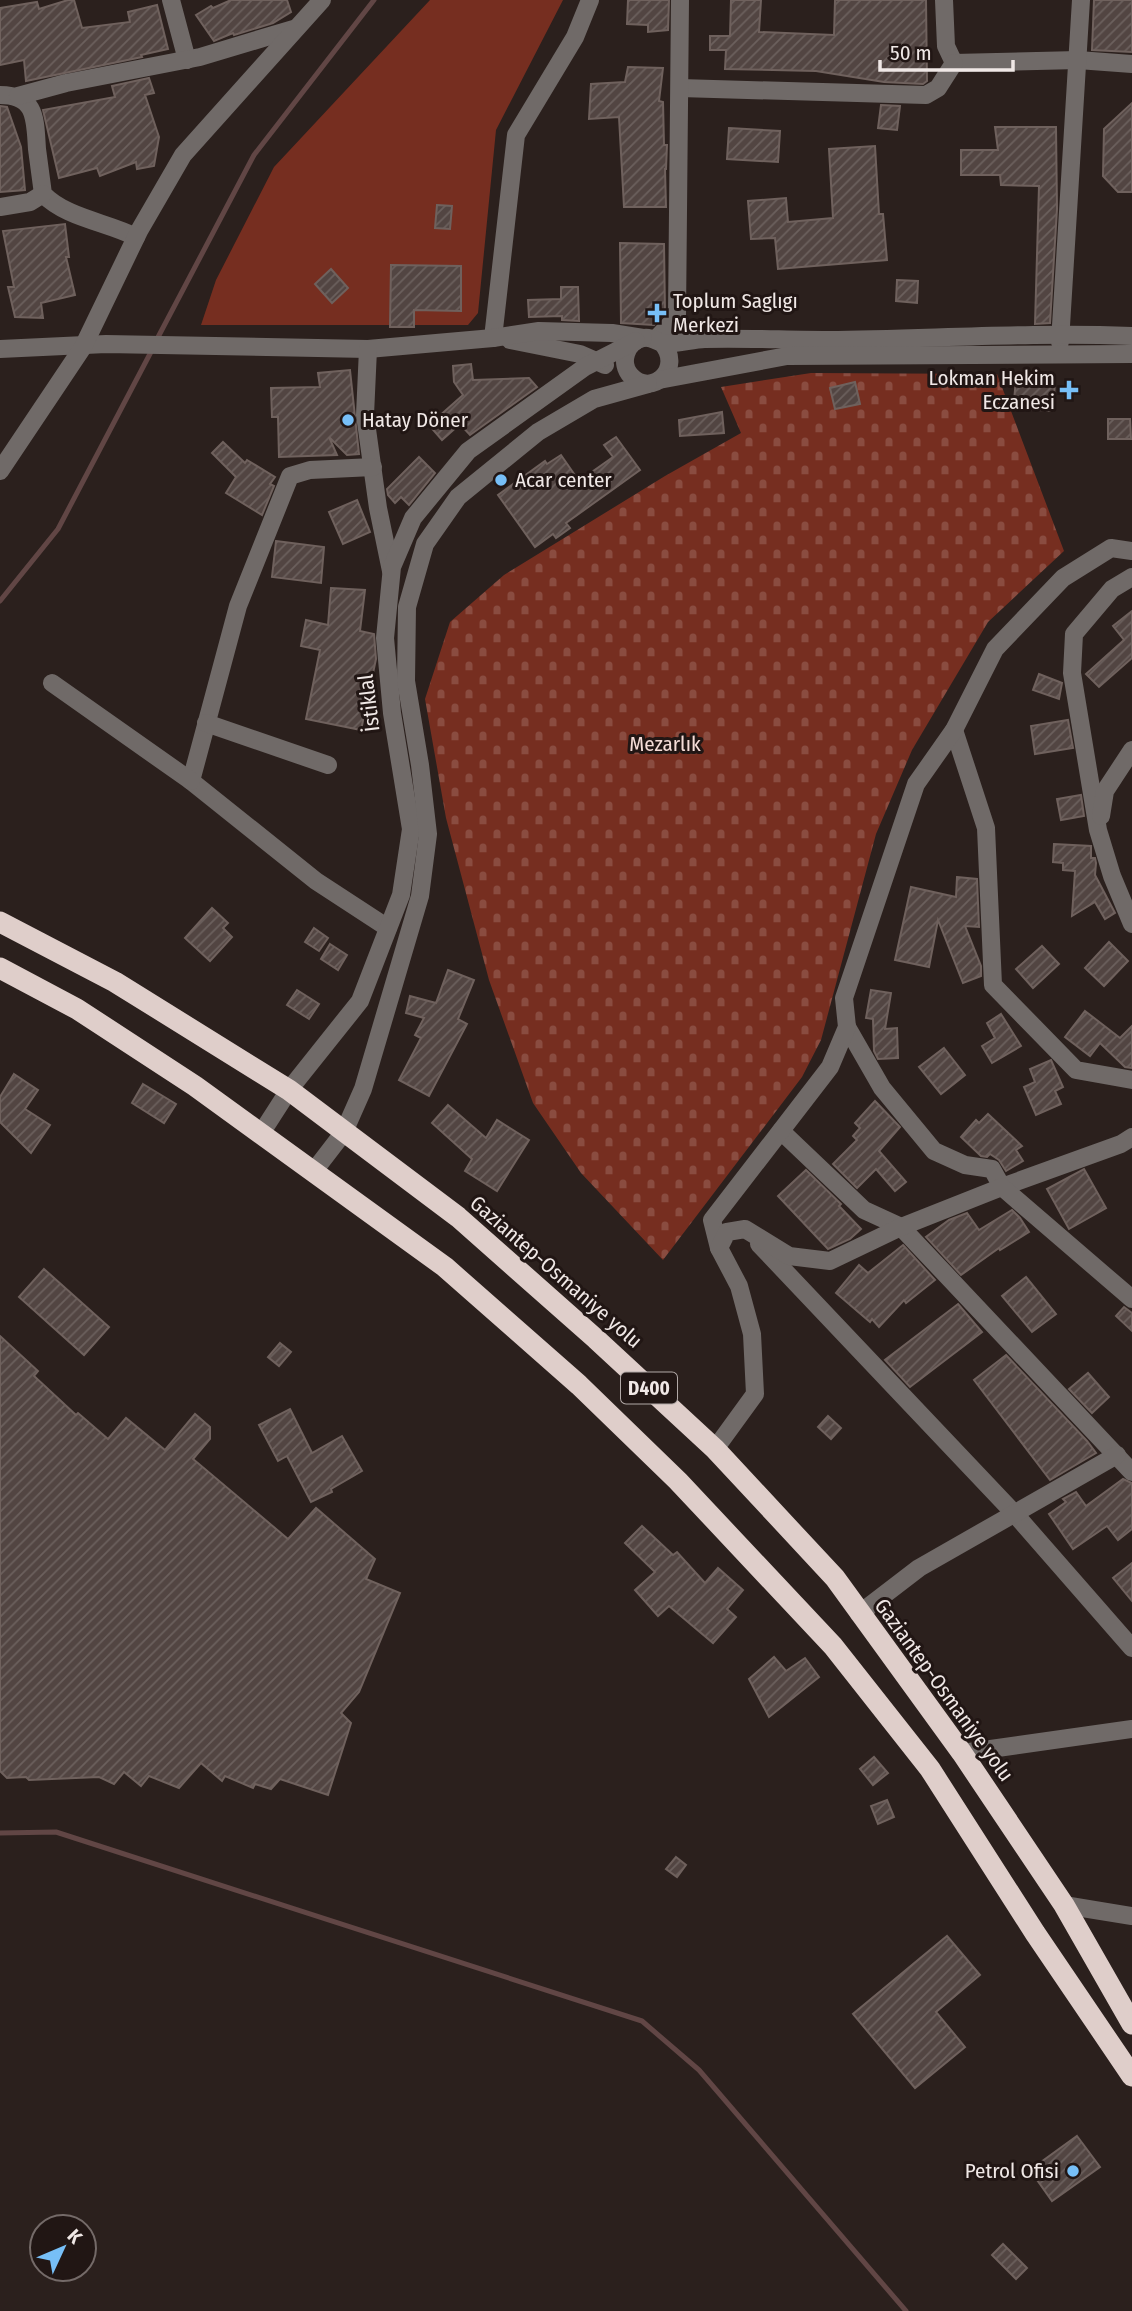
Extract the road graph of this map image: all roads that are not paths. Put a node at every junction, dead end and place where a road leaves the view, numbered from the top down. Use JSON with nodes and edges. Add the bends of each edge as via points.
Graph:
{"nodes":[{"id":1,"x":171,"y":0,"type":"edge"},
{"id":2,"x":322,"y":0,"type":"edge"},
{"id":3,"x":590,"y":0,"type":"edge"},
{"id":4,"x":680,"y":0,"type":"edge"},
{"id":5,"x":944,"y":0,"type":"edge"},
{"id":6,"x":1081,"y":0,"type":"edge"},
{"id":7,"x":298,"y":27,"type":"junction"},
{"id":8,"x":187,"y":60,"type":"junction"},
{"id":9,"x":1077,"y":60,"type":"junction"},
{"id":10,"x":954,"y":63,"type":"junction"},
{"id":11,"x":1132,"y":64,"type":"edge"},
{"id":12,"x":680,"y":88,"type":"junction"},
{"id":13,"x":9,"y":95,"type":"edge"},
{"id":14,"x":43,"y":194,"type":"junction"},
{"id":15,"x":0,"y":207,"type":"edge"},
{"id":16,"x":136,"y":237,"type":"junction"},
{"id":17,"x":1060,"y":334,"type":"junction"},
{"id":18,"x":1132,"y":336,"type":"edge"},
{"id":19,"x":493,"y":338,"type":"junction"},
{"id":20,"x":649,"y":340,"type":"junction"},
{"id":21,"x":83,"y":346,"type":"junction"},
{"id":22,"x":0,"y":349,"type":"edge"},
{"id":23,"x":368,"y":349,"type":"junction"},
{"id":24,"x":1060,"y":354,"type":"junction"},
{"id":25,"x":1132,"y":355,"type":"edge"},
{"id":26,"x":598,"y":362,"type":"junction"},
{"id":27,"x":646,"y":380,"type":"junction"},
{"id":28,"x":373,"y":467,"type":"junction"},
{"id":29,"x":0,"y":471,"type":"edge"},
{"id":30,"x":1132,"y":551,"type":"edge"},
{"id":31,"x":391,"y":572,"type":"junction"},
{"id":32,"x":1132,"y":577,"type":"edge"},
{"id":33,"x":52,"y":683,"type":"dead end"},
{"id":34,"x":206,"y":723,"type":"junction"},
{"id":35,"x":954,"y":730,"type":"junction"},
{"id":36,"x":1132,"y":750,"type":"edge"},
{"id":37,"x":328,"y":765,"type":"dead end"},
{"id":38,"x":191,"y":781,"type":"junction"},
{"id":39,"x":1098,"y":830,"type":"junction"},
{"id":40,"x":0,"y":922,"type":"edge"},
{"id":41,"x":1132,"y":924,"type":"edge"},
{"id":42,"x":388,"y":928,"type":"junction"},
{"id":43,"x":0,"y":968,"type":"edge"},
{"id":44,"x":847,"y":1027,"type":"junction"},
{"id":45,"x":1132,"y":1080,"type":"edge"},
{"id":46,"x":289,"y":1090,"type":"junction"},
{"id":47,"x":781,"y":1131,"type":"junction"},
{"id":48,"x":262,"y":1132,"type":"junction"},
{"id":49,"x":344,"y":1132,"type":"junction"},
{"id":50,"x":1128,"y":1145,"type":"edge"},
{"id":51,"x":314,"y":1171,"type":"junction"},
{"id":52,"x":1002,"y":1187,"type":"junction"},
{"id":53,"x":901,"y":1227,"type":"junction"},
{"id":54,"x":745,"y":1229,"type":"junction"},
{"id":55,"x":719,"y":1248,"type":"junction"},
{"id":56,"x":1132,"y":1298,"type":"edge"},
{"id":57,"x":715,"y":1449,"type":"junction"},
{"id":58,"x":1117,"y":1455,"type":"junction"},
{"id":59,"x":1132,"y":1472,"type":"edge"},
{"id":60,"x":1014,"y":1513,"type":"junction"},
{"id":61,"x":859,"y":1614,"type":"junction"},
{"id":62,"x":1132,"y":1648,"type":"edge"},
{"id":63,"x":1132,"y":1730,"type":"edge"},
{"id":64,"x":962,"y":1753,"type":"junction"},
{"id":65,"x":1064,"y":1905,"type":"junction"},
{"id":66,"x":1132,"y":1916,"type":"edge"},
{"id":67,"x":1132,"y":2024,"type":"edge"},
{"id":68,"x":1132,"y":2076,"type":"edge"}],
"edges":[{"from":1,"to":8,"type":"street"},
{"from":2,"to":7,"type":"street"},
{"from":3,"to":19,"type":"street","via":[[575,37],[516,135]]},
{"from":4,"to":12,"type":"street"},
{"from":5,"to":10,"type":"street","via":[[946,46]]},
{"from":6,"to":9,"type":"street"},
{"from":7,"to":8,"type":"street"},
{"from":7,"to":16,"type":"street","via":[[183,155]]},
{"from":8,"to":13,"type":"street"},
{"from":9,"to":10,"type":"street"},
{"from":9,"to":11,"type":"street"},
{"from":9,"to":17,"type":"street"},
{"from":10,"to":12,"type":"street","via":[[938,88],[926,95]]},
{"from":12,"to":20,"type":"street","via":[[677,317]]},
{"from":13,"to":14,"type":"street","via":[[29,106],[36,120]]},
{"from":14,"to":15,"type":"street","via":[[30,202]]},
{"from":14,"to":16,"type":"street","via":[[49,201]]},
{"from":16,"to":21,"type":"street"},
{"from":17,"to":18,"type":"street"},
{"from":17,"to":20,"type":"street"},
{"from":17,"to":24,"type":"street"},
{"from":19,"to":20,"type":"street","via":[[538,331],[612,333]]},
{"from":19,"to":23,"type":"street"},
{"from":19,"to":26,"type":"street","via":[[580,354]]},
{"from":20,"to":26,"type":"street","name":"İstiklal"},
{"from":20,"to":27,"type":"street","via":[[629,346],[625,361]]},
{"from":20,"to":27,"type":"street","via":[[670,355],[670,363],[668,371]]},
{"from":21,"to":22,"type":"street"},
{"from":21,"to":23,"type":"street"},
{"from":21,"to":29,"type":"street"},
{"from":23,"to":28,"type":"street","via":[[365,415]]},
{"from":24,"to":25,"type":"street"},
{"from":24,"to":27,"type":"street","via":[[788,356]]},
{"from":26,"to":27,"type":"street"},
{"from":26,"to":31,"type":"street","name":"İstiklal","via":[[468,451],[413,518]]},
{"from":27,"to":49,"type":"street","via":[[594,399],[538,432],[458,497],[425,544],[407,607],[406,681],[428,834],[420,896],[363,1089]]},
{"from":28,"to":31,"type":"street"},
{"from":28,"to":34,"type":"street","via":[[310,470],[289,476],[238,606]]},
{"from":30,"to":35,"type":"street","via":[[1111,548],[1063,578],[995,649]]},
{"from":31,"to":42,"type":"street","name":"İstiklal","via":[[385,638],[411,829],[401,895]]},
{"from":32,"to":39,"type":"street","via":[[1112,589],[1074,634],[1072,673]]},
{"from":33,"to":38,"type":"street"},
{"from":34,"to":37,"type":"street"},
{"from":34,"to":38,"type":"street"},
{"from":35,"to":44,"type":"street","via":[[916,784],[845,998]]},
{"from":35,"to":45,"type":"street","via":[[986,828],[993,985],[1076,1070]]},
{"from":36,"to":39,"type":"street","via":[[1105,791]]},
{"from":38,"to":42,"type":"street","via":[[316,881]]},
{"from":39,"to":41,"type":"street"},
{"from":40,"to":46,"type":"highway","name":"Gaziantep-Osmaniye yolu","number":"D400","via":[[116,982]]},
{"from":42,"to":46,"type":"street","name":"İstiklal","via":[[360,1001]]},
{"from":43,"to":48,"type":"highway","number":"D400","via":[[77,1009]]},
{"from":44,"to":47,"type":"street","via":[[830,1067]]},
{"from":44,"to":52,"type":"street","via":[[882,1088],[934,1151],[965,1165],[992,1169]]},
{"from":46,"to":48,"type":"street","name":"İstiklal"},
{"from":46,"to":49,"type":"highway","name":"Gaziantep-Osmaniye yolu","number":"D400"},
{"from":47,"to":53,"type":"street","via":[[864,1210]]},
{"from":47,"to":55,"type":"street","via":[[712,1220]]},
{"from":48,"to":51,"type":"highway","number":"D400"},
{"from":49,"to":51,"type":"street"},
{"from":49,"to":57,"type":"highway","name":"Gaziantep-Osmaniye yolu","number":"D400","via":[[458,1217]]},
{"from":50,"to":52,"type":"street"},
{"from":51,"to":68,"type":"highway","number":"D400","via":[[445,1267],[579,1385],[678,1480],[833,1646],[930,1769]]},
{"from":52,"to":53,"type":"street"},
{"from":52,"to":56,"type":"street"},
{"from":53,"to":54,"type":"street","via":[[830,1261],[789,1256]]},
{"from":53,"to":58,"type":"street"},
{"from":54,"to":55,"type":"street","via":[[727,1232]]},
{"from":54,"to":60,"type":"street"},
{"from":55,"to":57,"type":"street","via":[[739,1286],[752,1334],[755,1394]]},
{"from":57,"to":61,"type":"highway","name":"Gaziantep-Osmaniye yolu","number":"D400","via":[[835,1578]]},
{"from":58,"to":59,"type":"street"},
{"from":58,"to":60,"type":"street"},
{"from":60,"to":61,"type":"street","via":[[919,1568]]},
{"from":60,"to":62,"type":"street"},
{"from":61,"to":64,"type":"highway","name":"Gaziantep-Osmaniye yolu","number":"D400"},
{"from":63,"to":64,"type":"street"},
{"from":64,"to":65,"type":"highway","name":"Gaziantep-Osmaniye yolu","number":"D400"},
{"from":65,"to":66,"type":"street"},
{"from":65,"to":67,"type":"highway","name":"Gaziantep-Osmaniye yolu","number":"D400"}]}
